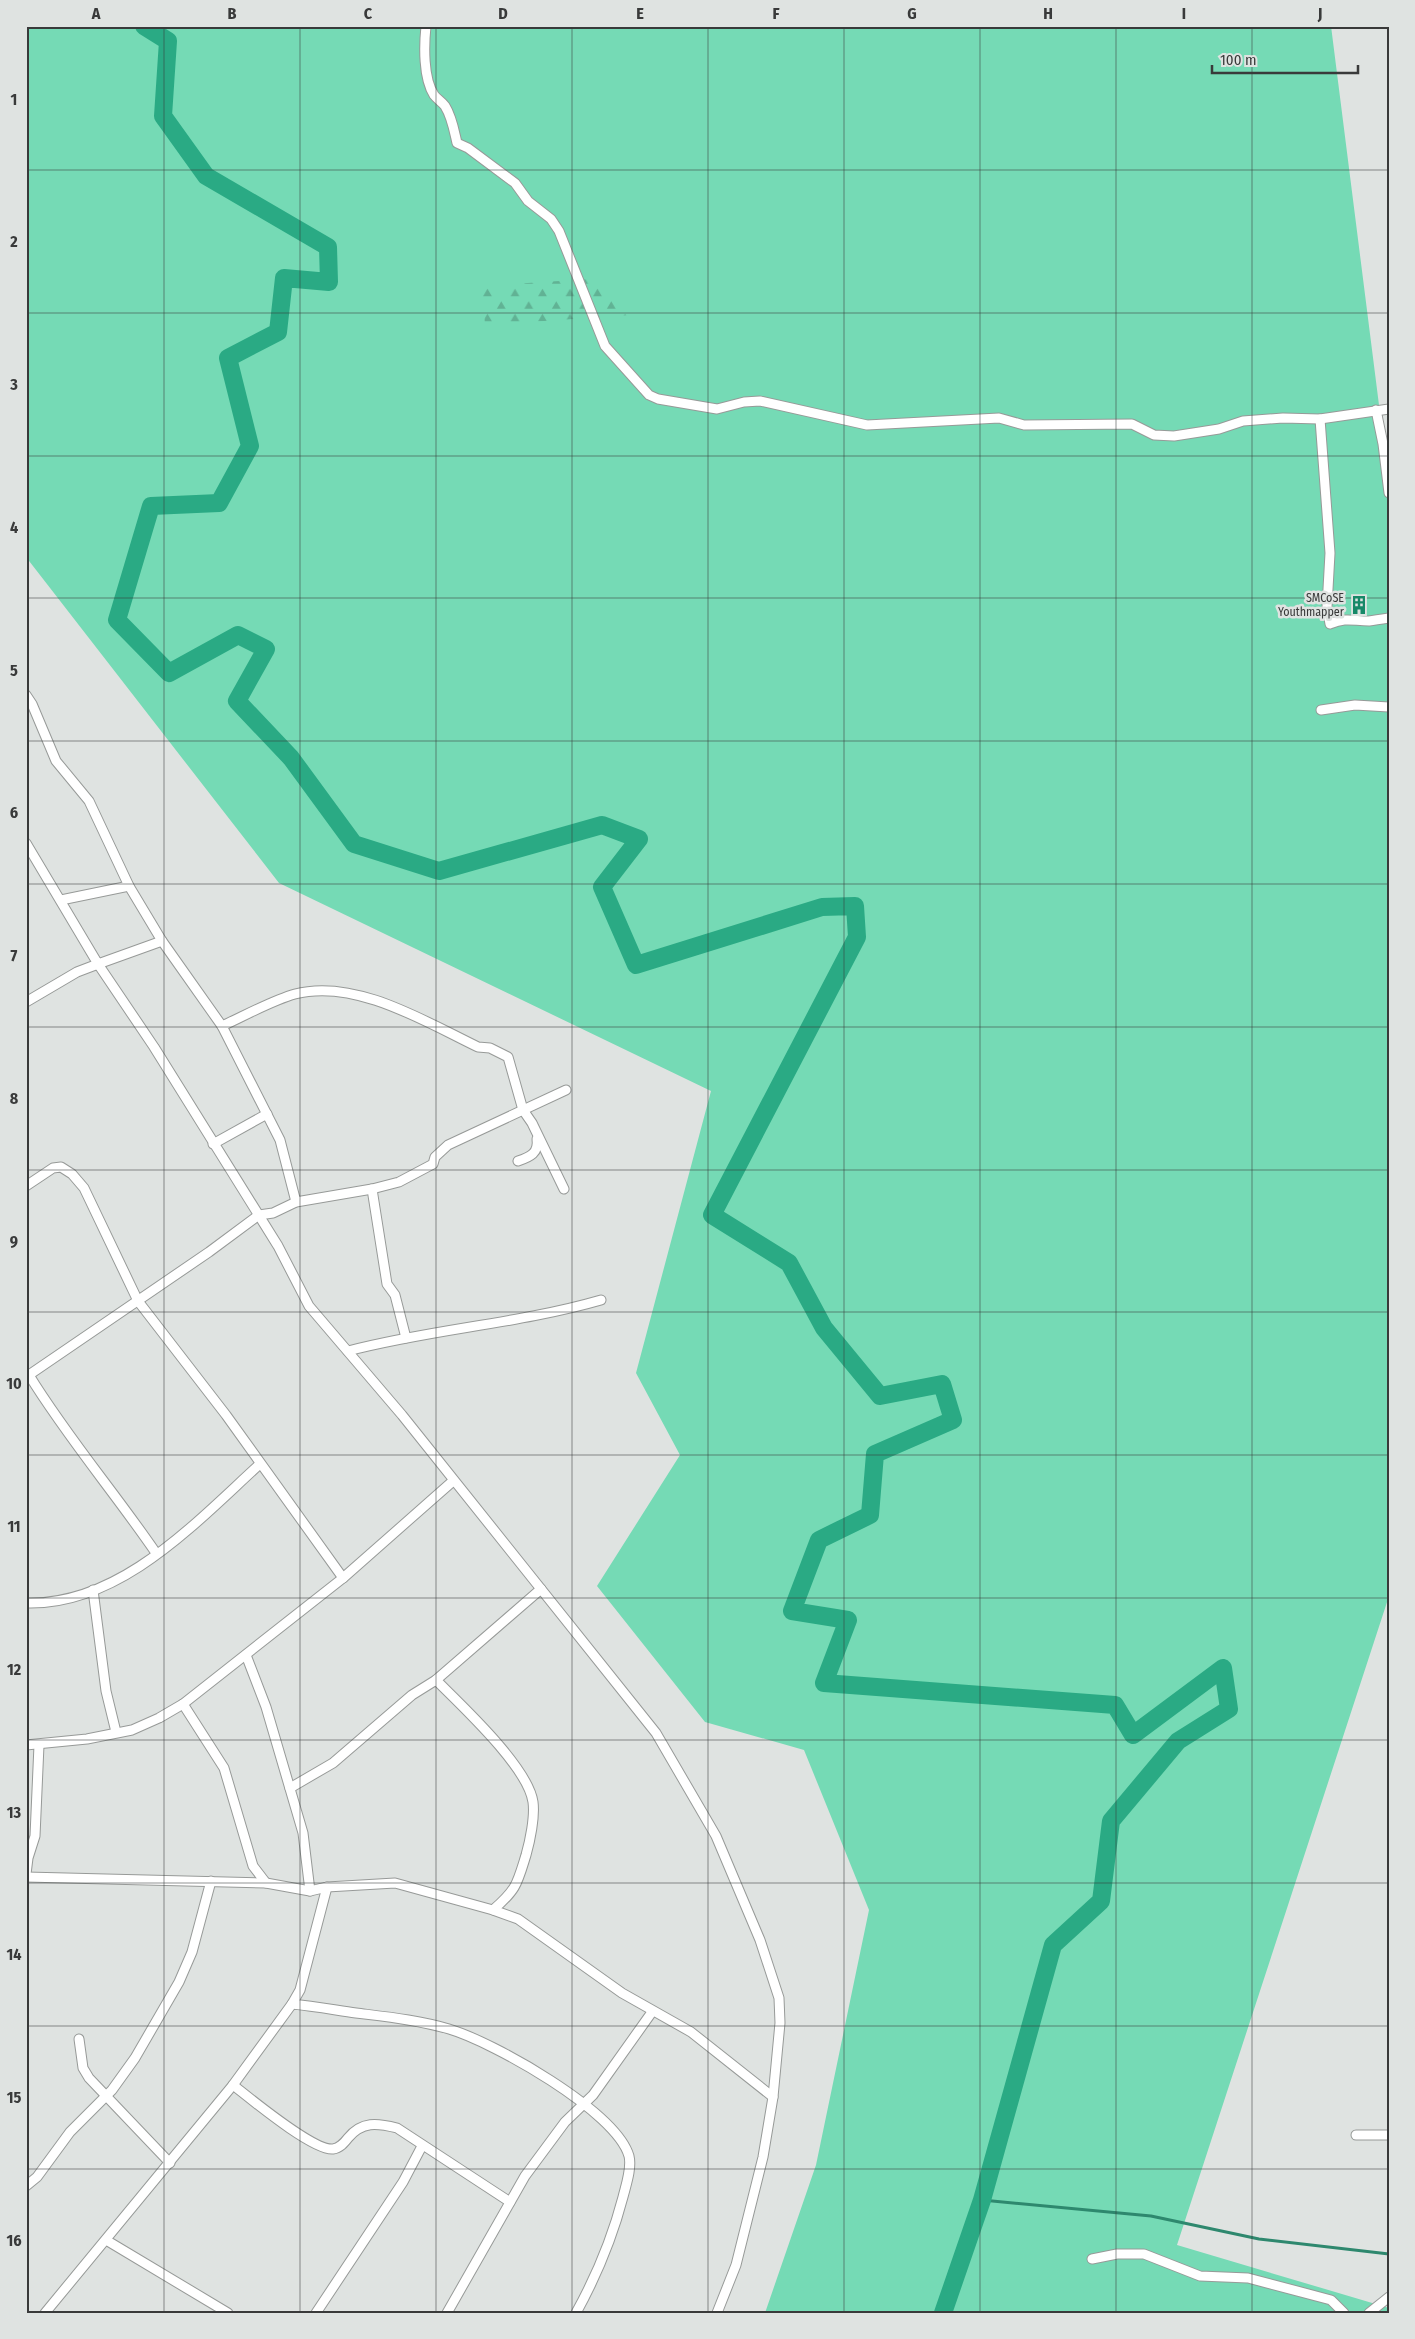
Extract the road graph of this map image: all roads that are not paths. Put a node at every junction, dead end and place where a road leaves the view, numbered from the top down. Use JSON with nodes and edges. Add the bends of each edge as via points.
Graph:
{"nodes":[{"id":1,"x":426,"y":26,"type":"edge"},
{"id":2,"x":1389,"y":409,"type":"edge"},
{"id":3,"x":1376,"y":410,"type":"junction"},
{"id":4,"x":1320,"y":419,"type":"junction"},
{"id":5,"x":1389,"y":493,"type":"edge"},
{"id":6,"x":1389,"y":618,"type":"edge"},
{"id":7,"x":26,"y":695,"type":"edge"},
{"id":8,"x":1389,"y":707,"type":"edge"},
{"id":9,"x":1321,"y":710,"type":"dead end"},
{"id":10,"x":26,"y":843,"type":"edge"},
{"id":11,"x":129,"y":886,"type":"junction"},
{"id":12,"x":61,"y":900,"type":"junction"},
{"id":13,"x":162,"y":940,"type":"junction"},
{"id":14,"x":98,"y":964,"type":"junction"},
{"id":15,"x":26,"y":1002,"type":"edge"},
{"id":16,"x":222,"y":1026,"type":"junction"},
{"id":17,"x":566,"y":1090,"type":"dead end"},
{"id":18,"x":523,"y":1110,"type":"junction"},
{"id":19,"x":267,"y":1114,"type":"junction"},
{"id":20,"x":537,"y":1136,"type":"junction"},
{"id":21,"x":213,"y":1144,"type":"junction"},
{"id":22,"x":518,"y":1161,"type":"dead end"},
{"id":23,"x":26,"y":1186,"type":"edge"},
{"id":24,"x":372,"y":1189,"type":"junction"},
{"id":25,"x":564,"y":1189,"type":"dead end"},
{"id":26,"x":296,"y":1202,"type":"junction"},
{"id":27,"x":259,"y":1215,"type":"junction"},
{"id":28,"x":601,"y":1300,"type":"dead end"},
{"id":29,"x":138,"y":1301,"type":"junction"},
{"id":30,"x":406,"y":1338,"type":"junction"},
{"id":31,"x":348,"y":1351,"type":"junction"},
{"id":32,"x":28,"y":1376,"type":"edge"},
{"id":33,"x":260,"y":1464,"type":"junction"},
{"id":34,"x":453,"y":1481,"type":"junction"},
{"id":35,"x":156,"y":1553,"type":"junction"},
{"id":36,"x":343,"y":1578,"type":"junction"},
{"id":37,"x":541,"y":1589,"type":"junction"},
{"id":38,"x":93,"y":1590,"type":"junction"},
{"id":39,"x":26,"y":1603,"type":"edge"},
{"id":40,"x":246,"y":1655,"type":"junction"},
{"id":41,"x":436,"y":1680,"type":"junction"},
{"id":42,"x":183,"y":1704,"type":"junction"},
{"id":43,"x":116,"y":1732,"type":"junction"},
{"id":44,"x":26,"y":1745,"type":"edge"},
{"id":45,"x":39,"y":1745,"type":"junction"},
{"id":46,"x":290,"y":1788,"type":"junction"},
{"id":47,"x":26,"y":1876,"type":"edge"},
{"id":48,"x":211,"y":1881,"type":"junction"},
{"id":49,"x":266,"y":1883,"type":"junction"},
{"id":50,"x":327,"y":1887,"type":"junction"},
{"id":51,"x":310,"y":1891,"type":"junction"},
{"id":52,"x":494,"y":1910,"type":"junction"},
{"id":53,"x":292,"y":2004,"type":"junction"},
{"id":54,"x":652,"y":2012,"type":"junction"},
{"id":55,"x":79,"y":2039,"type":"dead end"},
{"id":56,"x":233,"y":2085,"type":"junction"},
{"id":57,"x":106,"y":2096,"type":"junction"},
{"id":58,"x":773,"y":2098,"type":"junction"},
{"id":59,"x":584,"y":2104,"type":"junction"},
{"id":60,"x":1356,"y":2135,"type":"dead end"},
{"id":61,"x":1389,"y":2135,"type":"edge"},
{"id":62,"x":422,"y":2146,"type":"junction"},
{"id":63,"x":170,"y":2163,"type":"junction"},
{"id":64,"x":26,"y":2186,"type":"edge"},
{"id":65,"x":510,"y":2202,"type":"junction"},
{"id":66,"x":106,"y":2240,"type":"junction"},
{"id":67,"x":1092,"y":2259,"type":"dead end"},
{"id":68,"x":1389,"y":2296,"type":"edge"},
{"id":69,"x":45,"y":2313,"type":"edge"},
{"id":70,"x":228,"y":2313,"type":"edge"},
{"id":71,"x":316,"y":2313,"type":"edge"},
{"id":72,"x":447,"y":2313,"type":"edge"},
{"id":73,"x":576,"y":2313,"type":"edge"},
{"id":74,"x":717,"y":2313,"type":"edge"},
{"id":75,"x":1344,"y":2313,"type":"edge"},
{"id":76,"x":1369,"y":2313,"type":"edge"}],
"edges":[{"from":1,"to":4,"type":"street","via":[[423,48],[430,81],[434,94],[451,118],[457,143],[516,183],[528,201],[551,219],[559,231],[605,346],[649,395],[658,399],[717,409],[760,401],[877,426],[999,418],[1024,425],[1132,424],[1154,435],[1174,436],[1219,429],[1243,421]]},
{"from":2,"to":3,"type":"street"},
{"from":3,"to":4,"type":"street"},
{"from":3,"to":5,"type":"street"},
{"from":4,"to":6,"type":"street","via":[[1330,552],[1327,607],[1330,624],[1353,618],[1368,621]]},
{"from":7,"to":11,"type":"street","via":[[56,761],[89,801]]},
{"from":8,"to":9,"type":"street","via":[[1354,705]]},
{"from":10,"to":12,"type":"street"},
{"from":11,"to":12,"type":"street"},
{"from":11,"to":13,"type":"street"},
{"from":12,"to":14,"type":"street"},
{"from":13,"to":14,"type":"street"},
{"from":13,"to":16,"type":"street"},
{"from":14,"to":15,"type":"street","via":[[77,972]]},
{"from":14,"to":21,"type":"street","via":[[154,1047]]},
{"from":16,"to":18,"type":"street","via":[[295,994],[332,991],[377,999],[478,1047],[490,1048],[508,1057]]},
{"from":16,"to":19,"type":"street"},
{"from":17,"to":18,"type":"street"},
{"from":18,"to":20,"type":"street"},
{"from":18,"to":24,"type":"street","via":[[448,1145],[435,1157],[433,1164],[399,1182]]},
{"from":19,"to":21,"type":"street"},
{"from":19,"to":26,"type":"street","via":[[280,1140]]},
{"from":20,"to":22,"type":"street","via":[[538,1147],[533,1155]]},
{"from":20,"to":25,"type":"street"},
{"from":21,"to":27,"type":"street"},
{"from":23,"to":29,"type":"street","via":[[52,1168],[61,1167],[72,1174],[84,1188]]},
{"from":24,"to":26,"type":"street"},
{"from":24,"to":30,"type":"street","via":[[387,1284],[395,1295]]},
{"from":26,"to":27,"type":"street","via":[[273,1213]]},
{"from":27,"to":29,"type":"street"},
{"from":27,"to":31,"type":"street","via":[[289,1263],[309,1306]]},
{"from":28,"to":30,"type":"street","via":[[567,1310]]},
{"from":29,"to":32,"type":"street"},
{"from":29,"to":33,"type":"street"},
{"from":30,"to":31,"type":"street"},
{"from":31,"to":34,"type":"street"},
{"from":32,"to":35,"type":"street"},
{"from":33,"to":35,"type":"street","via":[[182,1535]]},
{"from":33,"to":36,"type":"street"},
{"from":34,"to":36,"type":"street"},
{"from":34,"to":37,"type":"street"},
{"from":35,"to":38,"type":"street","via":[[129,1573]]},
{"from":36,"to":40,"type":"street"},
{"from":37,"to":41,"type":"street"},
{"from":37,"to":58,"type":"street","via":[[656,1733],[716,1836],[760,1940],[779,1998],[780,2039]]},
{"from":38,"to":39,"type":"street","via":[[73,1597]]},
{"from":38,"to":43,"type":"street","via":[[106,1692]]},
{"from":40,"to":42,"type":"street"},
{"from":40,"to":46,"type":"street","via":[[266,1707]]},
{"from":41,"to":46,"type":"street","via":[[412,1695],[333,1763]]},
{"from":41,"to":52,"type":"street","via":[[492,1736],[525,1782],[533,1802],[530,1840],[522,1870],[512,1893]]},
{"from":42,"to":43,"type":"street","via":[[132,1730]]},
{"from":42,"to":49,"type":"street","via":[[224,1768],[253,1866]]},
{"from":43,"to":45,"type":"street"},
{"from":44,"to":45,"type":"street"},
{"from":45,"to":47,"type":"street","via":[[35,1836]]},
{"from":46,"to":51,"type":"street","via":[[303,1833]]},
{"from":47,"to":48,"type":"street"},
{"from":48,"to":49,"type":"street"},
{"from":48,"to":57,"type":"street","via":[[192,1952],[179,1982],[135,2058]]},
{"from":49,"to":51,"type":"street"},
{"from":50,"to":51,"type":"street"},
{"from":50,"to":52,"type":"street","via":[[395,1883]]},
{"from":50,"to":53,"type":"street","via":[[300,1990]]},
{"from":52,"to":54,"type":"street","via":[[518,1919],[543,1935]]},
{"from":53,"to":56,"type":"street"},
{"from":53,"to":59,"type":"street","via":[[408,2018],[452,2030],[532,2070]]},
{"from":54,"to":58,"type":"street","via":[[691,2032]]},
{"from":54,"to":59,"type":"street"},
{"from":55,"to":57,"type":"street","via":[[83,2068]]},
{"from":56,"to":62,"type":"street","via":[[281,2122],[325,2149],[344,2144],[356,2130],[368,2124],[397,2128]]},
{"from":56,"to":63,"type":"street"},
{"from":57,"to":63,"type":"street"},
{"from":57,"to":64,"type":"street","via":[[70,2132],[37,2177]]},
{"from":58,"to":74,"type":"street","via":[[752,2204],[736,2265]]},
{"from":59,"to":65,"type":"street","via":[[555,2135]]},
{"from":59,"to":73,"type":"street","via":[[615,2132],[629,2157],[628,2178],[612,2236],[593,2283]]},
{"from":60,"to":61,"type":"street"},
{"from":62,"to":65,"type":"street"},
{"from":62,"to":71,"type":"street","via":[[403,2182]]},
{"from":63,"to":66,"type":"street"},
{"from":65,"to":72,"type":"street"},
{"from":66,"to":69,"type":"street"},
{"from":66,"to":70,"type":"street"},
{"from":67,"to":75,"type":"street","via":[[1117,2254],[1144,2254],[1200,2276],[1248,2278],[1330,2300]]},
{"from":68,"to":76,"type":"street"}]}
